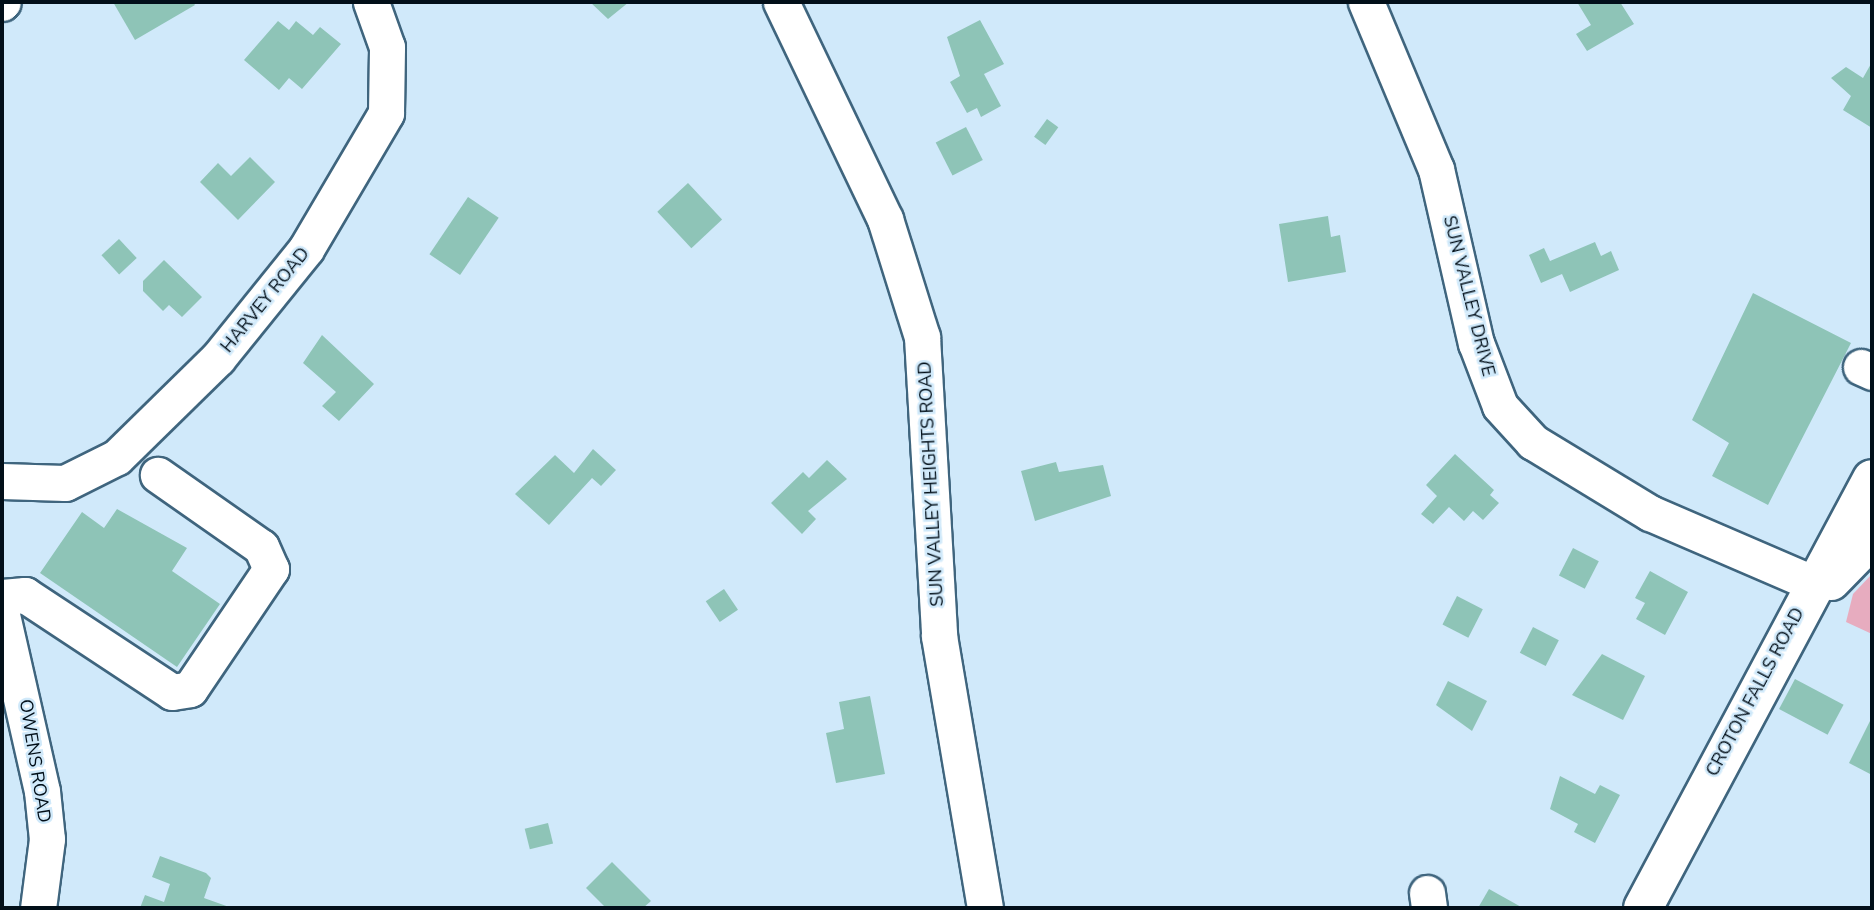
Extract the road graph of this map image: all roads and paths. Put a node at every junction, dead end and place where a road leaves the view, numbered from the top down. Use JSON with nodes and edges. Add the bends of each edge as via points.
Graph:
{"nodes":[{"id":1,"x":371,"y":2,"type":"edge"},
{"id":2,"x":781,"y":2,"type":"edge"},
{"id":3,"x":1366,"y":2,"type":"edge"},
{"id":4,"x":158,"y":475,"type":"dead end"},
{"id":5,"x":1872,"y":479,"type":"edge"},
{"id":6,"x":2,"y":481,"type":"edge"},
{"id":7,"x":1872,"y":539,"type":"edge"},
{"id":8,"x":1815,"y":584,"type":"junction"},
{"id":9,"x":2,"y":597,"type":"edge"},
{"id":10,"x":2,"y":615,"type":"edge"},
{"id":11,"x":1784,"y":636,"type":"junction"},
{"id":12,"x":1651,"y":906,"type":"edge"},
{"id":13,"x":38,"y":908,"type":"edge"},
{"id":14,"x":985,"y":908,"type":"edge"}],
"edges":[{"from":1,"to":6,"type":"street","name":"HARVEY ROAD","via":[[387,47],[386,113],[306,249],[218,358],[117,457],[65,483]]},
{"from":2,"to":14,"type":"street","name":"SUN VALLEY HEIGHTS ROAD","via":[[885,219],[922,337],[939,636]]},
{"from":3,"to":8,"type":"street","name":"SUN VALLEY DRIVE","via":[[1436,169],[1476,343],[1500,406],[1533,442],[1650,513]]},
{"from":4,"to":9,"type":"street","via":[[261,547],[271,569],[190,689],[172,692],[25,595]]},
{"from":5,"to":8,"type":"main road","name":"CROTON FALLS ROAD"},
{"from":7,"to":11,"type":"main road"},
{"from":8,"to":11,"type":"main road","name":"CROTON FALLS ROAD"},
{"from":10,"to":13,"type":"street","name":"OWENS ROAD","via":[[42,791],[47,839]]},
{"from":11,"to":12,"type":"main road","name":"CROTON FALLS ROAD"}]}
